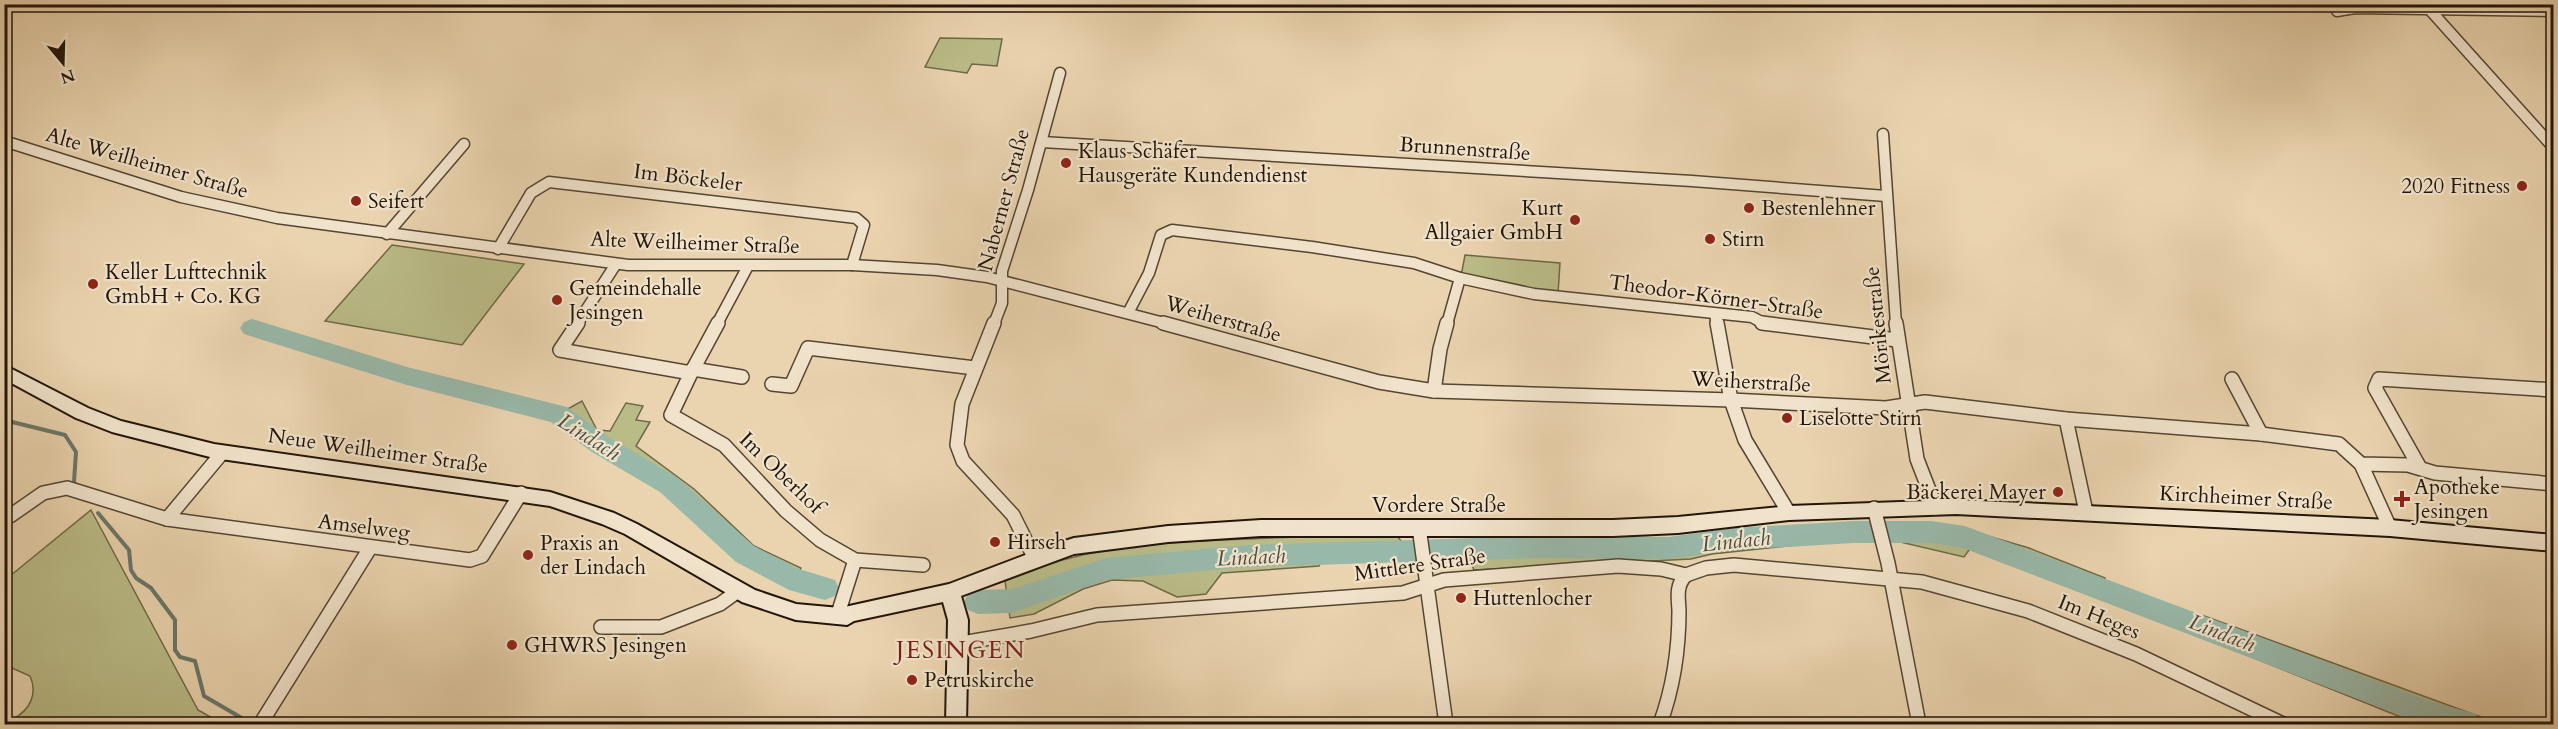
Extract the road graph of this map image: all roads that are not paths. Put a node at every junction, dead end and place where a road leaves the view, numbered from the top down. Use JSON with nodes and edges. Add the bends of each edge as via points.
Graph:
{"nodes":[{"id":1,"x":2353,"y":6,"type":"edge"},
{"id":2,"x":2430,"y":10,"type":"junction"},
{"id":3,"x":2337,"y":11,"type":"dead end"},
{"id":4,"x":2553,"y":11,"type":"edge"},
{"id":5,"x":1060,"y":73,"type":"dead end"},
{"id":6,"x":1883,"y":134,"type":"dead end"},
{"id":7,"x":4,"y":141,"type":"edge"},
{"id":8,"x":1042,"y":142,"type":"junction"},
{"id":9,"x":464,"y":144,"type":"dead end"},
{"id":10,"x":2553,"y":148,"type":"edge"},
{"id":11,"x":1886,"y":196,"type":"junction"},
{"id":12,"x":387,"y":234,"type":"junction"},
{"id":13,"x":498,"y":249,"type":"junction"},
{"id":14,"x":616,"y":264,"type":"junction"},
{"id":15,"x":852,"y":265,"type":"junction"},
{"id":16,"x":748,"y":266,"type":"junction"},
{"id":17,"x":1460,"y":278,"type":"junction"},
{"id":18,"x":1002,"y":281,"type":"junction"},
{"id":19,"x":1128,"y":313,"type":"junction"},
{"id":20,"x":1715,"y":314,"type":"junction"},
{"id":21,"x":1897,"y":340,"type":"junction"},
{"id":22,"x":975,"y":368,"type":"junction"},
{"id":23,"x":692,"y":371,"type":"junction"},
{"id":24,"x":4,"y":372,"type":"edge"},
{"id":25,"x":742,"y":377,"type":"dead end"},
{"id":26,"x":2232,"y":379,"type":"dead end"},
{"id":27,"x":772,"y":384,"type":"dead end"},
{"id":28,"x":2553,"y":390,"type":"edge"},
{"id":29,"x":1434,"y":391,"type":"junction"},
{"id":30,"x":1731,"y":400,"type":"junction"},
{"id":31,"x":1908,"y":405,"type":"junction"},
{"id":32,"x":2066,"y":419,"type":"junction"},
{"id":33,"x":2261,"y":434,"type":"junction"},
{"id":34,"x":222,"y":453,"type":"junction"},
{"id":35,"x":2361,"y":464,"type":"junction"},
{"id":36,"x":2420,"y":468,"type":"junction"},
{"id":37,"x":2553,"y":484,"type":"edge"},
{"id":38,"x":521,"y":493,"type":"junction"},
{"id":39,"x":1936,"y":508,"type":"junction"},
{"id":40,"x":2086,"y":512,"type":"junction"},
{"id":41,"x":1789,"y":513,"type":"junction"},
{"id":42,"x":10,"y":516,"type":"dead end"},
{"id":43,"x":1876,"y":516,"type":"junction"},
{"id":44,"x":167,"y":519,"type":"junction"},
{"id":45,"x":2391,"y":528,"type":"junction"},
{"id":46,"x":1420,"y":534,"type":"junction"},
{"id":47,"x":2553,"y":543,"type":"edge"},
{"id":48,"x":370,"y":548,"type":"junction"},
{"id":49,"x":1035,"y":559,"type":"junction"},
{"id":50,"x":855,"y":560,"type":"junction"},
{"id":51,"x":922,"y":564,"type":"dead end"},
{"id":52,"x":1686,"y":575,"type":"junction"},
{"id":53,"x":1890,"y":578,"type":"junction"},
{"id":54,"x":1425,"y":586,"type":"junction"},
{"id":55,"x":738,"y":591,"type":"junction"},
{"id":56,"x":950,"y":592,"type":"junction"},
{"id":57,"x":837,"y":617,"type":"junction"},
{"id":58,"x":601,"y":627,"type":"dead end"},
{"id":59,"x":956,"y":645,"type":"junction"},
{"id":60,"x":261,"y":723,"type":"edge"},
{"id":61,"x":956,"y":724,"type":"edge"},
{"id":62,"x":1446,"y":724,"type":"edge"},
{"id":63,"x":1659,"y":724,"type":"edge"},
{"id":64,"x":1919,"y":724,"type":"edge"},
{"id":65,"x":2283,"y":724,"type":"edge"}],
"edges":[{"from":1,"to":2,"type":"street"},
{"from":1,"to":3,"type":"street"},
{"from":2,"to":4,"type":"street"},
{"from":2,"to":10,"type":"street"},
{"from":5,"to":8,"type":"street","name":"Naberner Straße"},
{"from":6,"to":11,"type":"street","name":"Mörikestraße"},
{"from":7,"to":12,"type":"street","name":"Alte Weilheimer Straße","via":[[181,197],[277,218]]},
{"from":8,"to":11,"type":"street","name":"Brunnenstraße"},
{"from":8,"to":18,"type":"street","name":"Naberner Straße"},
{"from":9,"to":12,"type":"street"},
{"from":11,"to":21,"type":"street","name":"Mörikestraße"},
{"from":12,"to":13,"type":"street","name":"Alte Weilheimer Straße"},
{"from":13,"to":14,"type":"street","name":"Alte Weilheimer Straße"},
{"from":13,"to":15,"type":"street","name":"Im Böckeler","via":[[531,193],[549,182],[856,218],[864,225]]},
{"from":14,"to":16,"type":"street","name":"Alte Weilheimer Straße"},
{"from":14,"to":23,"type":"street","via":[[560,350]]},
{"from":15,"to":16,"type":"street","name":"Alte Weilheimer Straße"},
{"from":15,"to":18,"type":"street","name":"Alte Weilheimer Straße","via":[[937,270]]},
{"from":16,"to":23,"type":"street"},
{"from":17,"to":19,"type":"street","name":"Theodor-Körner-Straße","via":[[1413,263],[1172,230],[1161,235],[1149,273]]},
{"from":17,"to":20,"type":"street","name":"Theodor-Körner-Straße","via":[[1534,294]]},
{"from":17,"to":29,"type":"street","via":[[1440,349]]},
{"from":18,"to":19,"type":"street","name":"Weiherstraße"},
{"from":18,"to":22,"type":"street","name":"Naberner Straße","via":[[1002,303]]},
{"from":19,"to":29,"type":"street","name":"Weiherstraße","via":[[1378,382]]},
{"from":20,"to":21,"type":"street","name":"Theodor-Körner-Straße"},
{"from":20,"to":30,"type":"street"},
{"from":21,"to":31,"type":"street","name":"Mörikestraße"},
{"from":22,"to":27,"type":"street","via":[[808,348],[791,386]]},
{"from":22,"to":49,"type":"street","name":"Naberner Straße","via":[[962,404],[957,445],[963,461],[1013,515]]},
{"from":23,"to":25,"type":"street"},
{"from":23,"to":50,"type":"street","name":"Im Oberhof","via":[[671,416],[724,445],[786,511],[820,540]]},
{"from":24,"to":34,"type":"main road","name":"Neue Weilheimer Straße","via":[[82,413],[118,427]]},
{"from":26,"to":33,"type":"street"},
{"from":28,"to":36,"type":"street","via":[[2379,379],[2375,388]]},
{"from":29,"to":30,"type":"street","name":"Weiherstraße"},
{"from":30,"to":31,"type":"street","name":"Weiherstraße","via":[[1886,408]]},
{"from":30,"to":41,"type":"street","via":[[1745,440]]},
{"from":31,"to":32,"type":"street","name":"Weiherstraße","via":[[1925,402]]},
{"from":31,"to":39,"type":"street","name":"Mörikestraße","via":[[1917,459]]},
{"from":32,"to":33,"type":"street","name":"Weiherstraße"},
{"from":32,"to":40,"type":"street"},
{"from":33,"to":35,"type":"street","name":"Weiherstraße","via":[[2339,444]]},
{"from":34,"to":38,"type":"main road","name":"Neue Weilheimer Straße"},
{"from":34,"to":44,"type":"street"},
{"from":35,"to":36,"type":"street"},
{"from":35,"to":45,"type":"street","name":"Weiherstraße"},
{"from":36,"to":37,"type":"street"},
{"from":38,"to":48,"type":"street","name":"Amselweg","via":[[482,556],[470,560]]},
{"from":38,"to":55,"type":"main road","name":"Neue Weilheimer Straße","via":[[608,518]]},
{"from":39,"to":40,"type":"main road","name":"Kirchheimer Straße"},
{"from":39,"to":43,"type":"main road","name":"Vordere Straße"},
{"from":40,"to":45,"type":"main road","name":"Kirchheimer Straße"},
{"from":41,"to":43,"type":"main road","name":"Vordere Straße"},
{"from":41,"to":46,"type":"main road","name":"Vordere Straße","via":[[1677,525]]},
{"from":42,"to":44,"type":"street","name":"Amselweg","via":[[33,498],[56,488],[67,488]]},
{"from":43,"to":53,"type":"street"},
{"from":44,"to":48,"type":"street","name":"Amselweg"},
{"from":45,"to":47,"type":"main road","name":"Kirchheimer Straße"},
{"from":46,"to":49,"type":"main road","name":"Vordere Straße","via":[[1261,528],[1168,534],[1074,546]]},
{"from":46,"to":54,"type":"street"},
{"from":48,"to":60,"type":"street"},
{"from":49,"to":56,"type":"main road","name":"Vordere Straße"},
{"from":50,"to":51,"type":"street","name":"Im Oberhof"},
{"from":50,"to":57,"type":"street"},
{"from":52,"to":53,"type":"street","name":"Mittlere Straße","via":[[1734,565]]},
{"from":52,"to":54,"type":"street","name":"Mittlere Straße","via":[[1660,568],[1618,567],[1444,580]]},
{"from":52,"to":63,"type":"street","via":[[1678,590],[1680,649],[1673,687]]},
{"from":53,"to":64,"type":"street"},
{"from":53,"to":65,"type":"street","name":"Im Heges","via":[[1963,592],[2028,611],[2136,654]]},
{"from":54,"to":59,"type":"street","name":"Mittlere Straße","via":[[1403,593],[1097,615]]},
{"from":54,"to":62,"type":"street"},
{"from":55,"to":57,"type":"main road","name":"Neue Weilheimer Straße","via":[[796,612]]},
{"from":55,"to":58,"type":"street","via":[[720,604],[661,627]]},
{"from":56,"to":57,"type":"main road","name":"Neue Weilheimer Straße","via":[[911,612],[872,618]]},
{"from":56,"to":59,"type":"main road","via":[[958,620]]},
{"from":59,"to":61,"type":"main road"}]}
